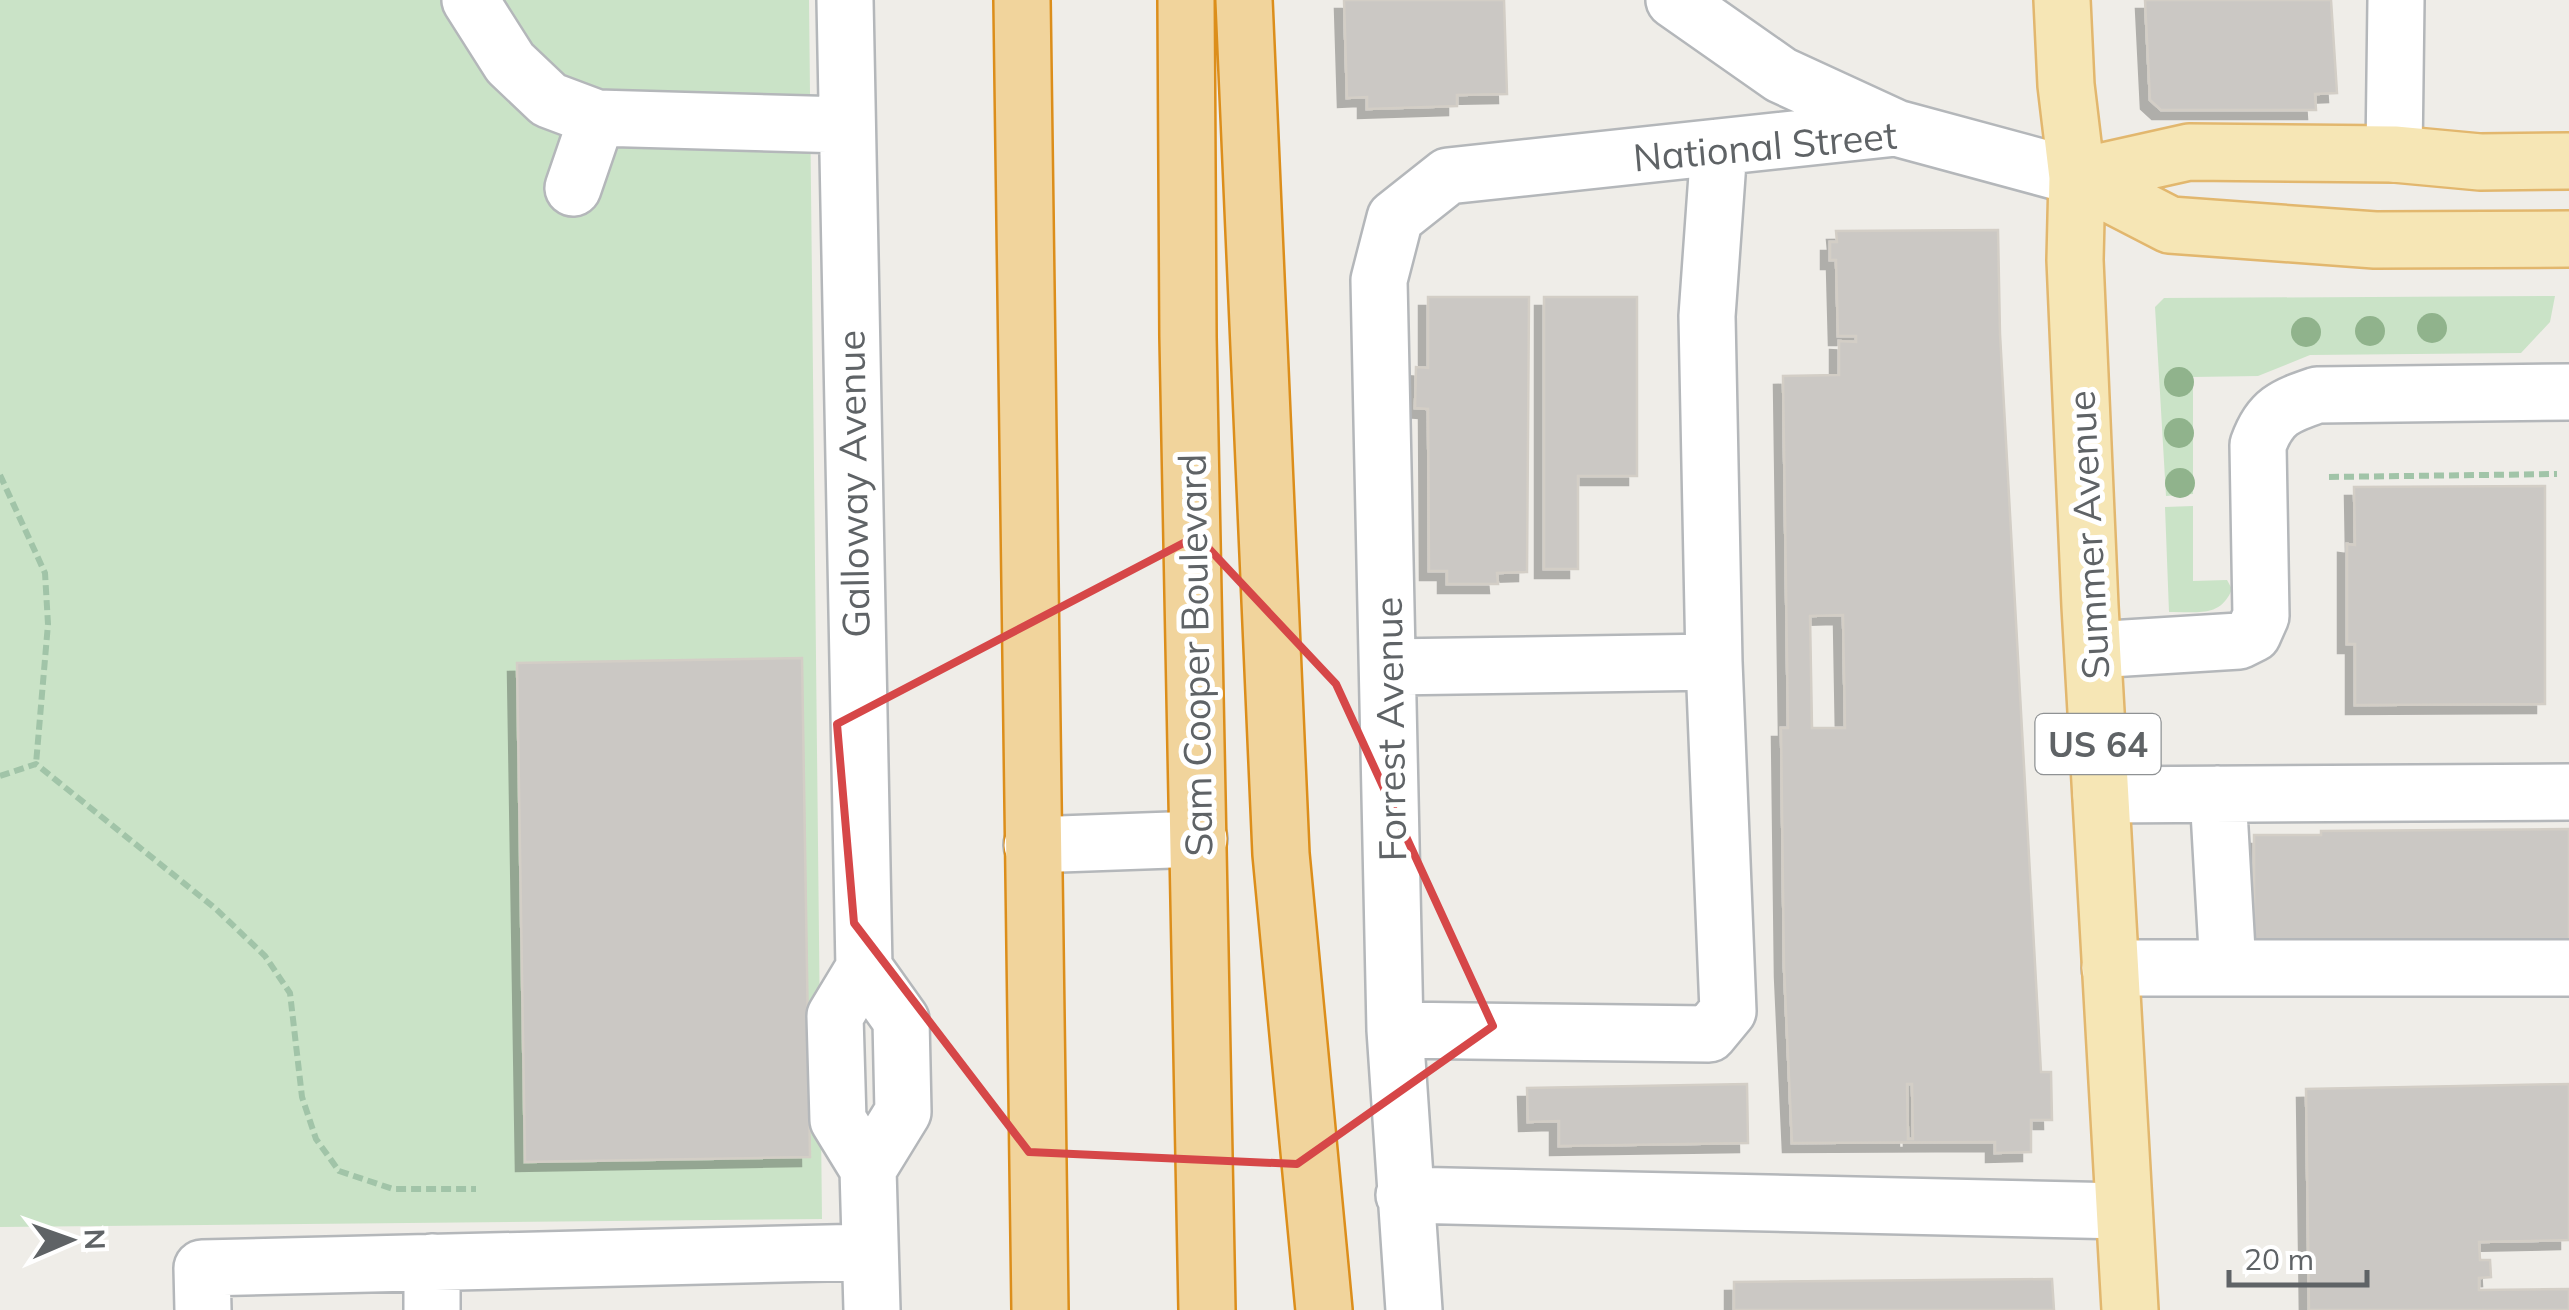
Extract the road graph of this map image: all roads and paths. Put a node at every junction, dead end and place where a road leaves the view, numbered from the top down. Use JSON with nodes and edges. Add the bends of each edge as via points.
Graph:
{"nodes":[{"id":1,"x":470,"y":0,"type":"edge"},
{"id":2,"x":844,"y":0,"type":"edge"},
{"id":3,"x":1022,"y":0,"type":"edge"},
{"id":4,"x":1186,"y":0,"type":"edge"},
{"id":5,"x":1244,"y":0,"type":"edge"},
{"id":6,"x":1674,"y":0,"type":"edge"},
{"id":7,"x":2062,"y":0,"type":"edge"},
{"id":8,"x":2396,"y":0,"type":"edge"},
{"id":9,"x":597,"y":118,"type":"junction"},
{"id":10,"x":845,"y":125,"type":"junction"},
{"id":11,"x":1896,"y":128,"type":"junction"},
{"id":12,"x":1719,"y":147,"type":"junction"},
{"id":13,"x":2394,"y":154,"type":"junction"},
{"id":14,"x":2569,"y":161,"type":"edge"},
{"id":15,"x":1448,"y":176,"type":"joint"},
{"id":16,"x":2077,"y":177,"type":"junction"},
{"id":17,"x":573,"y":188,"type":"dead end"},
{"id":18,"x":2569,"y":240,"type":"edge"},
{"id":19,"x":2569,"y":392,"type":"edge"},
{"id":20,"x":2556,"y":474,"type":"dead end"},
{"id":21,"x":0,"y":475,"type":"edge"},
{"id":22,"x":2329,"y":477,"type":"dead end"},
{"id":23,"x":2093,"y":650,"type":"junction"},
{"id":24,"x":1714,"y":662,"type":"junction"},
{"id":25,"x":1389,"y":667,"type":"junction"},
{"id":26,"x":36,"y":764,"type":"junction"},
{"id":27,"x":0,"y":776,"type":"edge"},
{"id":28,"x":2569,"y":792,"type":"edge"},
{"id":29,"x":2218,"y":794,"type":"junction"},
{"id":30,"x":2101,"y":795,"type":"junction"},
{"id":31,"x":1198,"y":839,"type":"junction"},
{"id":32,"x":1032,"y":845,"type":"junction"},
{"id":33,"x":2110,"y":968,"type":"junction"},
{"id":34,"x":2228,"y":968,"type":"junction"},
{"id":35,"x":2569,"y":968,"type":"edge"},
{"id":36,"x":1395,"y":1030,"type":"junction"},
{"id":37,"x":476,"y":1188,"type":"dead end"},
{"id":38,"x":1404,"y":1195,"type":"junction"},
{"id":39,"x":2124,"y":1211,"type":"junction"},
{"id":40,"x":870,"y":1252,"type":"junction"},
{"id":41,"x":432,"y":1286,"type":"edge"},
{"id":42,"x":321,"y":1287,"type":"edge"},
{"id":43,"x":202,"y":1289,"type":"edge"},
{"id":44,"x":872,"y":1310,"type":"edge"},
{"id":45,"x":1040,"y":1310,"type":"edge"},
{"id":46,"x":1207,"y":1310,"type":"edge"},
{"id":47,"x":1324,"y":1310,"type":"edge"},
{"id":48,"x":1414,"y":1310,"type":"edge"},
{"id":49,"x":2130,"y":1310,"type":"edge"}],
"edges":[{"from":1,"to":9,"type":"street","via":[[510,63],[549,100]]},
{"from":2,"to":10,"type":"street","name":"Galloway Avenue"},
{"from":3,"to":32,"type":"highway"},
{"from":4,"to":31,"type":"highway","name":"Sam Cooper Boulevard"},
{"from":5,"to":47,"type":"highway","via":[[1281,854]]},
{"from":6,"to":11,"type":"street","via":[[1781,75]]},
{"from":7,"to":16,"type":"main road","name":"Summer Avenue","number":"US 64"},
{"from":8,"to":13,"type":"street"},
{"from":9,"to":10,"type":"street"},
{"from":9,"to":17,"type":"street"},
{"from":10,"to":40,"type":"street","name":"Galloway Avenue","via":[[864,968],[901,1020],[902,1060],[903,1112],[868,1169]]},
{"from":11,"to":12,"type":"street","name":"National Street"},
{"from":11,"to":16,"type":"street","name":"National Street"},
{"from":12,"to":15,"type":"street","name":"National Street"},
{"from":12,"to":24,"type":"street","via":[[1707,316]]},
{"from":13,"to":14,"type":"main road","name":"National Street"},
{"from":13,"to":16,"type":"main road","name":"National Street","via":[[2189,152]]},
{"from":15,"to":25,"type":"street","name":"Forrest Avenue","via":[[1395,218],[1379,280]]},
{"from":16,"to":18,"type":"main road","name":"National Street","via":[[2170,225],[2375,240]]},
{"from":16,"to":23,"type":"main road","name":"Summer Avenue","number":"US 64","via":[[2074,260]]},
{"from":19,"to":23,"type":"street","via":[[2317,395],[2288,404],[2266,422],[2258,444],[2260,616],[2254,634],[2239,641]]},
{"from":20,"to":22,"type":"path"},
{"from":21,"to":26,"type":"path","via":[[45,573],[48,624]]},
{"from":23,"to":30,"type":"main road","name":"Summer Avenue","number":"US 64"},
{"from":24,"to":25,"type":"street"},
{"from":24,"to":36,"type":"street","via":[[1728,1011],[1709,1034]]},
{"from":25,"to":36,"type":"street","name":"Forrest Avenue"},
{"from":26,"to":27,"type":"path"},
{"from":26,"to":37,"type":"path","via":[[265,956],[290,992],[302,1097],[316,1139],[338,1171],[393,1189]]},
{"from":28,"to":29,"type":"street"},
{"from":29,"to":30,"type":"street"},
{"from":29,"to":34,"type":"street"},
{"from":30,"to":33,"type":"main road","name":"Summer Avenue","number":"US 64"},
{"from":31,"to":32,"type":"street"},
{"from":31,"to":46,"type":"highway","name":"Sam Cooper Boulevard"},
{"from":32,"to":45,"type":"highway"},
{"from":33,"to":34,"type":"street"},
{"from":33,"to":39,"type":"main road","name":"Summer Avenue","number":"US 64"},
{"from":34,"to":35,"type":"street"},
{"from":36,"to":38,"type":"street","name":"Forrest Avenue"},
{"from":38,"to":39,"type":"street"},
{"from":38,"to":48,"type":"street","name":"Forrest Avenue"},
{"from":39,"to":49,"type":"main road","name":"Summer Avenue","number":"US 64"},
{"from":40,"to":41,"type":"street"},
{"from":40,"to":44,"type":"street","name":"Galloway Avenue"},
{"from":41,"to":42,"type":"street"},
{"from":42,"to":43,"type":"street"}]}
